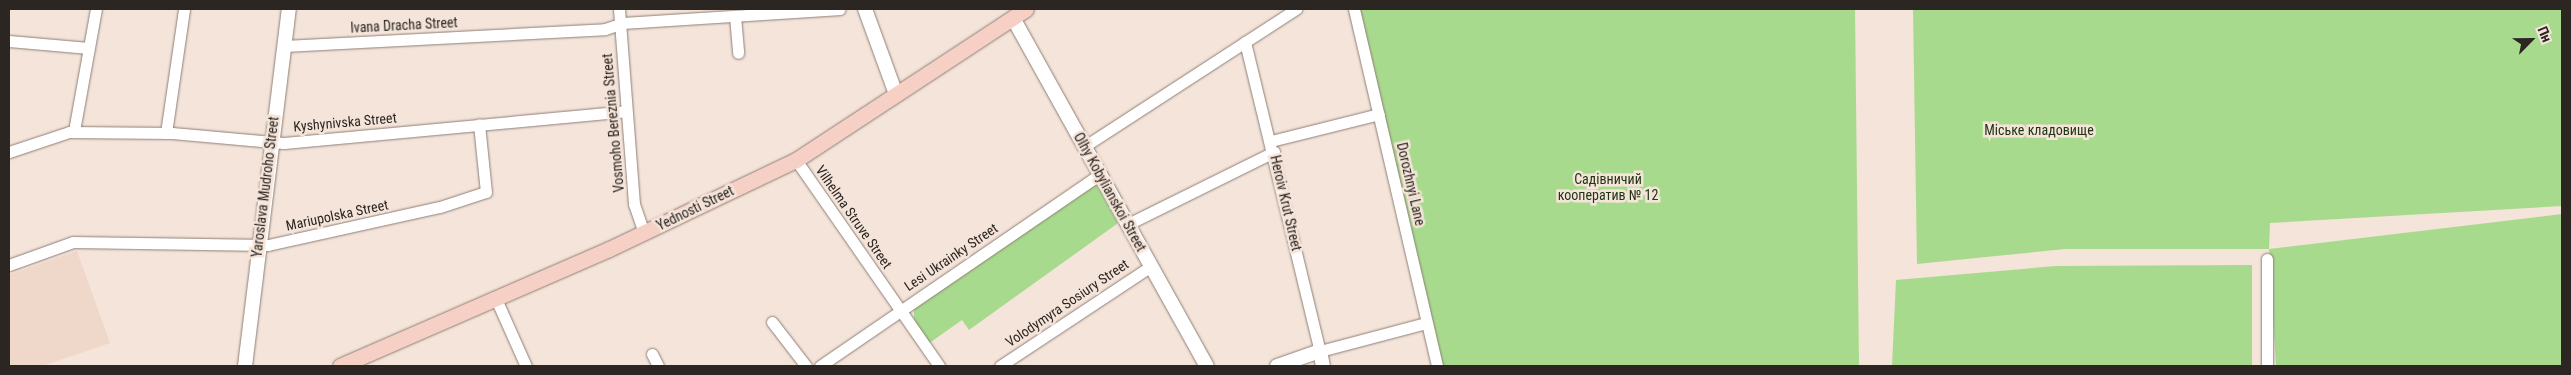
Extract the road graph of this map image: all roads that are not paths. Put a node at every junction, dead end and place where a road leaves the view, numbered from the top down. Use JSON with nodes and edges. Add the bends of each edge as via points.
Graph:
{"nodes":[{"id":1,"x":96,"y":9,"type":"edge"},
{"id":2,"x":184,"y":9,"type":"edge"},
{"id":3,"x":289,"y":9,"type":"edge"},
{"id":4,"x":619,"y":9,"type":"edge"},
{"id":5,"x":840,"y":9,"type":"edge"},
{"id":6,"x":865,"y":9,"type":"edge"},
{"id":7,"x":1026,"y":9,"type":"edge"},
{"id":8,"x":1296,"y":9,"type":"edge"},
{"id":9,"x":1354,"y":9,"type":"edge"},
{"id":10,"x":735,"y":16,"type":"junction"},
{"id":11,"x":1013,"y":18,"type":"junction"},
{"id":12,"x":620,"y":25,"type":"junction"},
{"id":13,"x":9,"y":41,"type":"edge"},
{"id":14,"x":1245,"y":42,"type":"junction"},
{"id":15,"x":284,"y":46,"type":"junction"},
{"id":16,"x":89,"y":48,"type":"junction"},
{"id":17,"x":738,"y":53,"type":"dead end"},
{"id":18,"x":896,"y":94,"type":"junction"},
{"id":19,"x":626,"y":111,"type":"junction"},
{"id":20,"x":1379,"y":114,"type":"junction"},
{"id":21,"x":479,"y":124,"type":"junction"},
{"id":22,"x":74,"y":132,"type":"junction"},
{"id":23,"x":166,"y":133,"type":"junction"},
{"id":24,"x":271,"y":140,"type":"junction"},
{"id":25,"x":1085,"y":146,"type":"junction"},
{"id":26,"x":1272,"y":146,"type":"junction"},
{"id":27,"x":9,"y":152,"type":"edge"},
{"id":28,"x":796,"y":160,"type":"junction"},
{"id":29,"x":1100,"y":174,"type":"junction"},
{"id":30,"x":1128,"y":224,"type":"junction"},
{"id":31,"x":644,"y":233,"type":"junction"},
{"id":32,"x":258,"y":244,"type":"junction"},
{"id":33,"x":2267,"y":259,"type":"dead end"},
{"id":34,"x":9,"y":265,"type":"edge"},
{"id":35,"x":1151,"y":266,"type":"junction"},
{"id":36,"x":496,"y":299,"type":"junction"},
{"id":37,"x":901,"y":309,"type":"junction"},
{"id":38,"x":772,"y":322,"type":"dead end"},
{"id":39,"x":1426,"y":323,"type":"junction"},
{"id":40,"x":1320,"y":351,"type":"junction"},
{"id":41,"x":652,"y":354,"type":"dead end"},
{"id":42,"x":245,"y":366,"type":"edge"},
{"id":43,"x":340,"y":366,"type":"edge"},
{"id":44,"x":526,"y":366,"type":"edge"},
{"id":45,"x":658,"y":366,"type":"edge"},
{"id":46,"x":806,"y":366,"type":"edge"},
{"id":47,"x":820,"y":366,"type":"edge"},
{"id":48,"x":939,"y":366,"type":"edge"},
{"id":49,"x":1000,"y":366,"type":"edge"},
{"id":50,"x":1207,"y":366,"type":"edge"},
{"id":51,"x":1277,"y":366,"type":"edge"},
{"id":52,"x":1323,"y":366,"type":"edge"},
{"id":53,"x":1437,"y":366,"type":"edge"},
{"id":54,"x":2267,"y":366,"type":"edge"}],
"edges":[{"from":1,"to":16,"type":"street"},
{"from":2,"to":23,"type":"street"},
{"from":3,"to":15,"type":"street","name":"Yaroslava Mudroho Street"},
{"from":4,"to":12,"type":"street","name":"Vosmoho Bereznia Street"},
{"from":5,"to":10,"type":"street","name":"Ivana Dracha Street"},
{"from":6,"to":18,"type":"street"},
{"from":7,"to":11,"type":"main road","name":"Yednosti Street"},
{"from":8,"to":14,"type":"street"},
{"from":9,"to":20,"type":"street","name":"Dorozhnyi Lane"},
{"from":10,"to":12,"type":"street","name":"Ivana Dracha Street"},
{"from":10,"to":17,"type":"street"},
{"from":11,"to":18,"type":"main road","name":"Yednosti Street"},
{"from":11,"to":25,"type":"street","name":"Olhy Kobylianskoi Street"},
{"from":12,"to":15,"type":"street","name":"Ivana Dracha Street"},
{"from":12,"to":19,"type":"street","name":"Vosmoho Bereznia Street"},
{"from":13,"to":16,"type":"street"},
{"from":14,"to":25,"type":"street"},
{"from":14,"to":26,"type":"street","name":"Heroiv Krut Street"},
{"from":15,"to":24,"type":"street","name":"Yaroslava Mudroho Street"},
{"from":16,"to":22,"type":"street"},
{"from":18,"to":28,"type":"main road","name":"Yednosti Street"},
{"from":19,"to":21,"type":"street","name":"Kyshynivska Street"},
{"from":19,"to":31,"type":"street","name":"Vosmoho Bereznia Street","via":[[634,204]]},
{"from":20,"to":26,"type":"street"},
{"from":20,"to":39,"type":"street","name":"Dorozhnyi Lane"},
{"from":21,"to":24,"type":"street","name":"Kyshynivska Street","via":[[284,143]]},
{"from":21,"to":32,"type":"street","name":"Mariupolska Street","via":[[486,192],[348,228]]},
{"from":22,"to":23,"type":"street","name":"Kyshynivska Street"},
{"from":22,"to":27,"type":"street","name":"Kyshynivska Street"},
{"from":23,"to":24,"type":"street","name":"Kyshynivska Street"},
{"from":24,"to":32,"type":"street","name":"Yaroslava Mudroho Street"},
{"from":25,"to":29,"type":"street","name":"Olhy Kobylianskoi Street"},
{"from":26,"to":30,"type":"street"},
{"from":26,"to":40,"type":"street","name":"Heroiv Krut Street"},
{"from":28,"to":31,"type":"main road","name":"Yednosti Street"},
{"from":28,"to":37,"type":"street","name":"Vilhelma Struve Street"},
{"from":29,"to":30,"type":"street","name":"Olhy Kobylianskoi Street"},
{"from":29,"to":37,"type":"street","name":"Lesi Ukrainky Street"},
{"from":30,"to":35,"type":"street","name":"Olhy Kobylianskoi Street"},
{"from":31,"to":36,"type":"main road","name":"Yednosti Street"},
{"from":32,"to":34,"type":"street","name":"Mariupolska Street","via":[[73,242]]},
{"from":32,"to":42,"type":"street","name":"Yaroslava Mudroho Street"},
{"from":33,"to":54,"type":"street"},
{"from":35,"to":49,"type":"street","name":"Volodymyra Sosiury Street"},
{"from":35,"to":50,"type":"street","name":"Olhy Kobylianskoi Street"},
{"from":36,"to":43,"type":"main road","name":"Yednosti Street"},
{"from":36,"to":44,"type":"street"},
{"from":37,"to":47,"type":"street","name":"Lesi Ukrainky Street"},
{"from":37,"to":48,"type":"street","name":"Vilhelma Struve Street"},
{"from":38,"to":46,"type":"street"},
{"from":39,"to":40,"type":"street"},
{"from":39,"to":53,"type":"street","name":"Dorozhnyi Lane"},
{"from":40,"to":51,"type":"street"},
{"from":40,"to":52,"type":"street","name":"Heroiv Krut Street"},
{"from":41,"to":45,"type":"street"}]}
